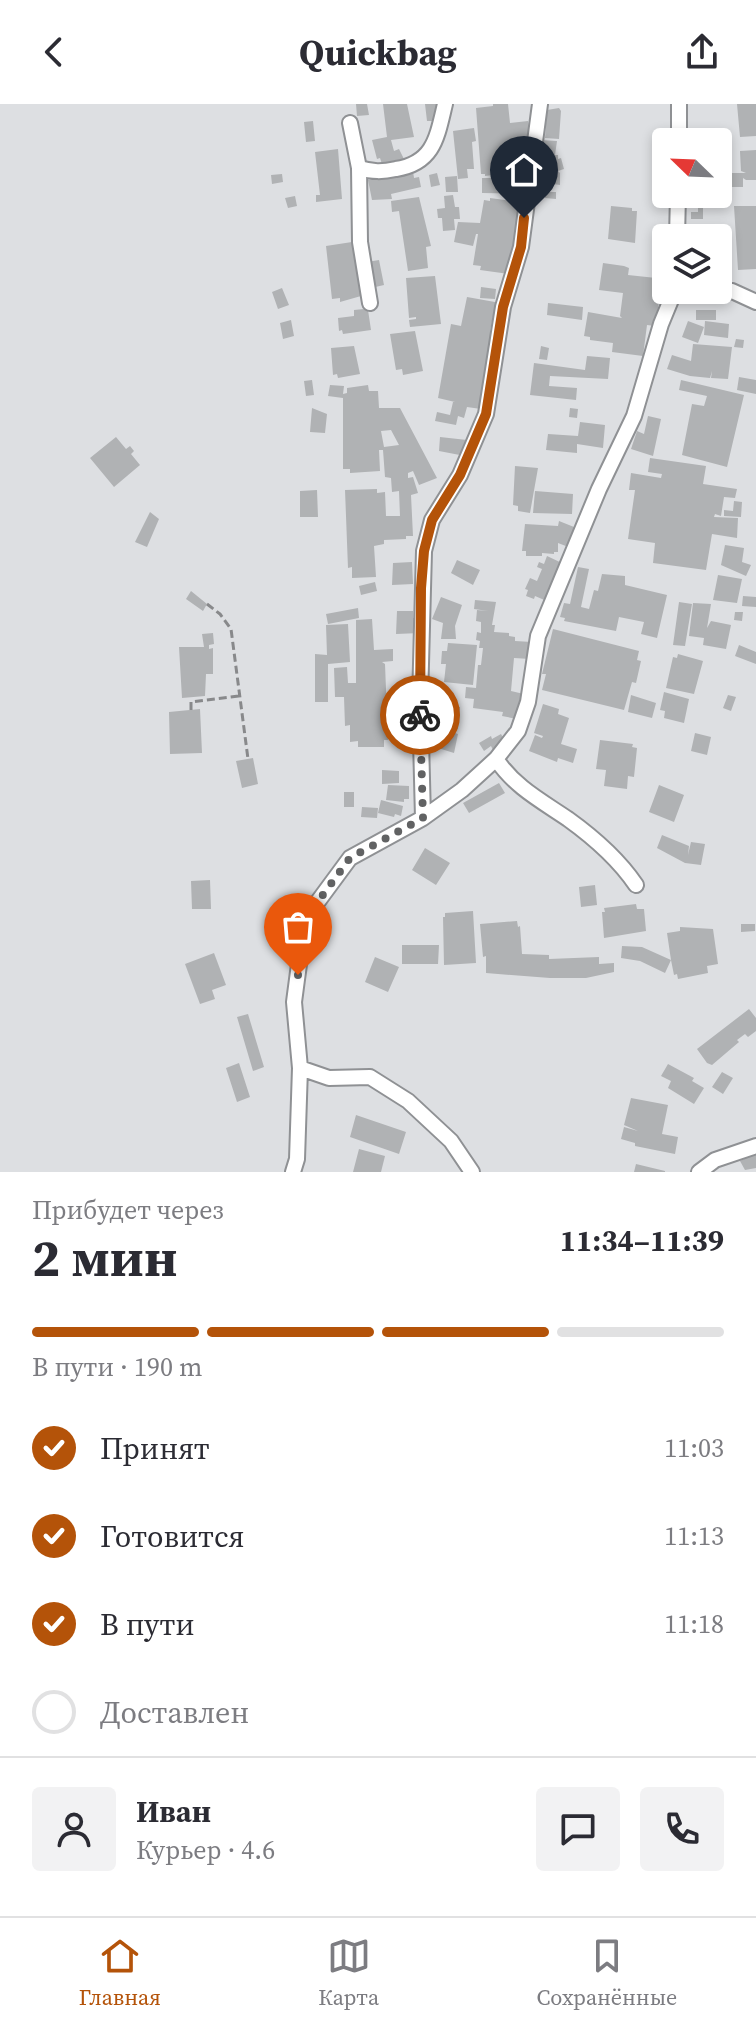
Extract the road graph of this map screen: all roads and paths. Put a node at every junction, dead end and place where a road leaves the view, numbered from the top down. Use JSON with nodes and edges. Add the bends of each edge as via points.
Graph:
{"nodes":[{"id":1,"x":445,"y":104,"type":"edge"},
{"id":2,"x":540,"y":104,"type":"edge"},
{"id":3,"x":679,"y":104,"type":"edge"},
{"id":4,"x":350,"y":123,"type":"dead end"},
{"id":5,"x":679,"y":128,"type":"edge"},
{"id":6,"x":359,"y":168,"type":"junction"},
{"id":7,"x":732,"y":291,"type":"edge"},
{"id":8,"x":756,"y":302,"type":"edge"},
{"id":9,"x":370,"y":303,"type":"dead end"},
{"id":10,"x":669,"y":304,"type":"edge"},
{"id":11,"x":207,"y":604,"type":"dead end"},
{"id":12,"x":240,"y":696,"type":"junction"},
{"id":13,"x":191,"y":710,"type":"dead end"},
{"id":14,"x":248,"y":759,"type":"dead end"},
{"id":15,"x":496,"y":759,"type":"junction"},
{"id":16,"x":423,"y":818,"type":"junction"},
{"id":17,"x":636,"y":885,"type":"dead end"},
{"id":18,"x":300,"y":1068,"type":"junction"},
{"id":19,"x":756,"y":1146,"type":"edge"},
{"id":20,"x":293,"y":1172,"type":"edge"},
{"id":21,"x":472,"y":1172,"type":"edge"},
{"id":22,"x":699,"y":1172,"type":"edge"}],
"edges":[{"from":1,"to":6,"type":"street","via":[[437,137],[424,160],[375,173]]},
{"from":2,"to":16,"type":"street","via":[[521,247],[503,307],[486,414],[460,475],[432,520],[424,551]]},
{"from":3,"to":5,"type":"street"},
{"from":4,"to":6,"type":"street"},
{"from":6,"to":9,"type":"street","via":[[360,242]]},
{"from":7,"to":8,"type":"street"},
{"from":10,"to":15,"type":"street","via":[[634,416],[538,636],[518,731]]},
{"from":11,"to":12,"type":"path","via":[[231,629]]},
{"from":12,"to":13,"type":"path","via":[[202,698],[191,702]]},
{"from":12,"to":14,"type":"path"},
{"from":15,"to":16,"type":"street"},
{"from":15,"to":17,"type":"street","via":[[507,777],[610,854]]},
{"from":16,"to":18,"type":"street","via":[[350,858],[305,919],[294,1002]]},
{"from":18,"to":20,"type":"street"},
{"from":18,"to":21,"type":"street","via":[[329,1078],[370,1077],[408,1101],[451,1141]]},
{"from":19,"to":22,"type":"street","via":[[715,1160]]}]}
